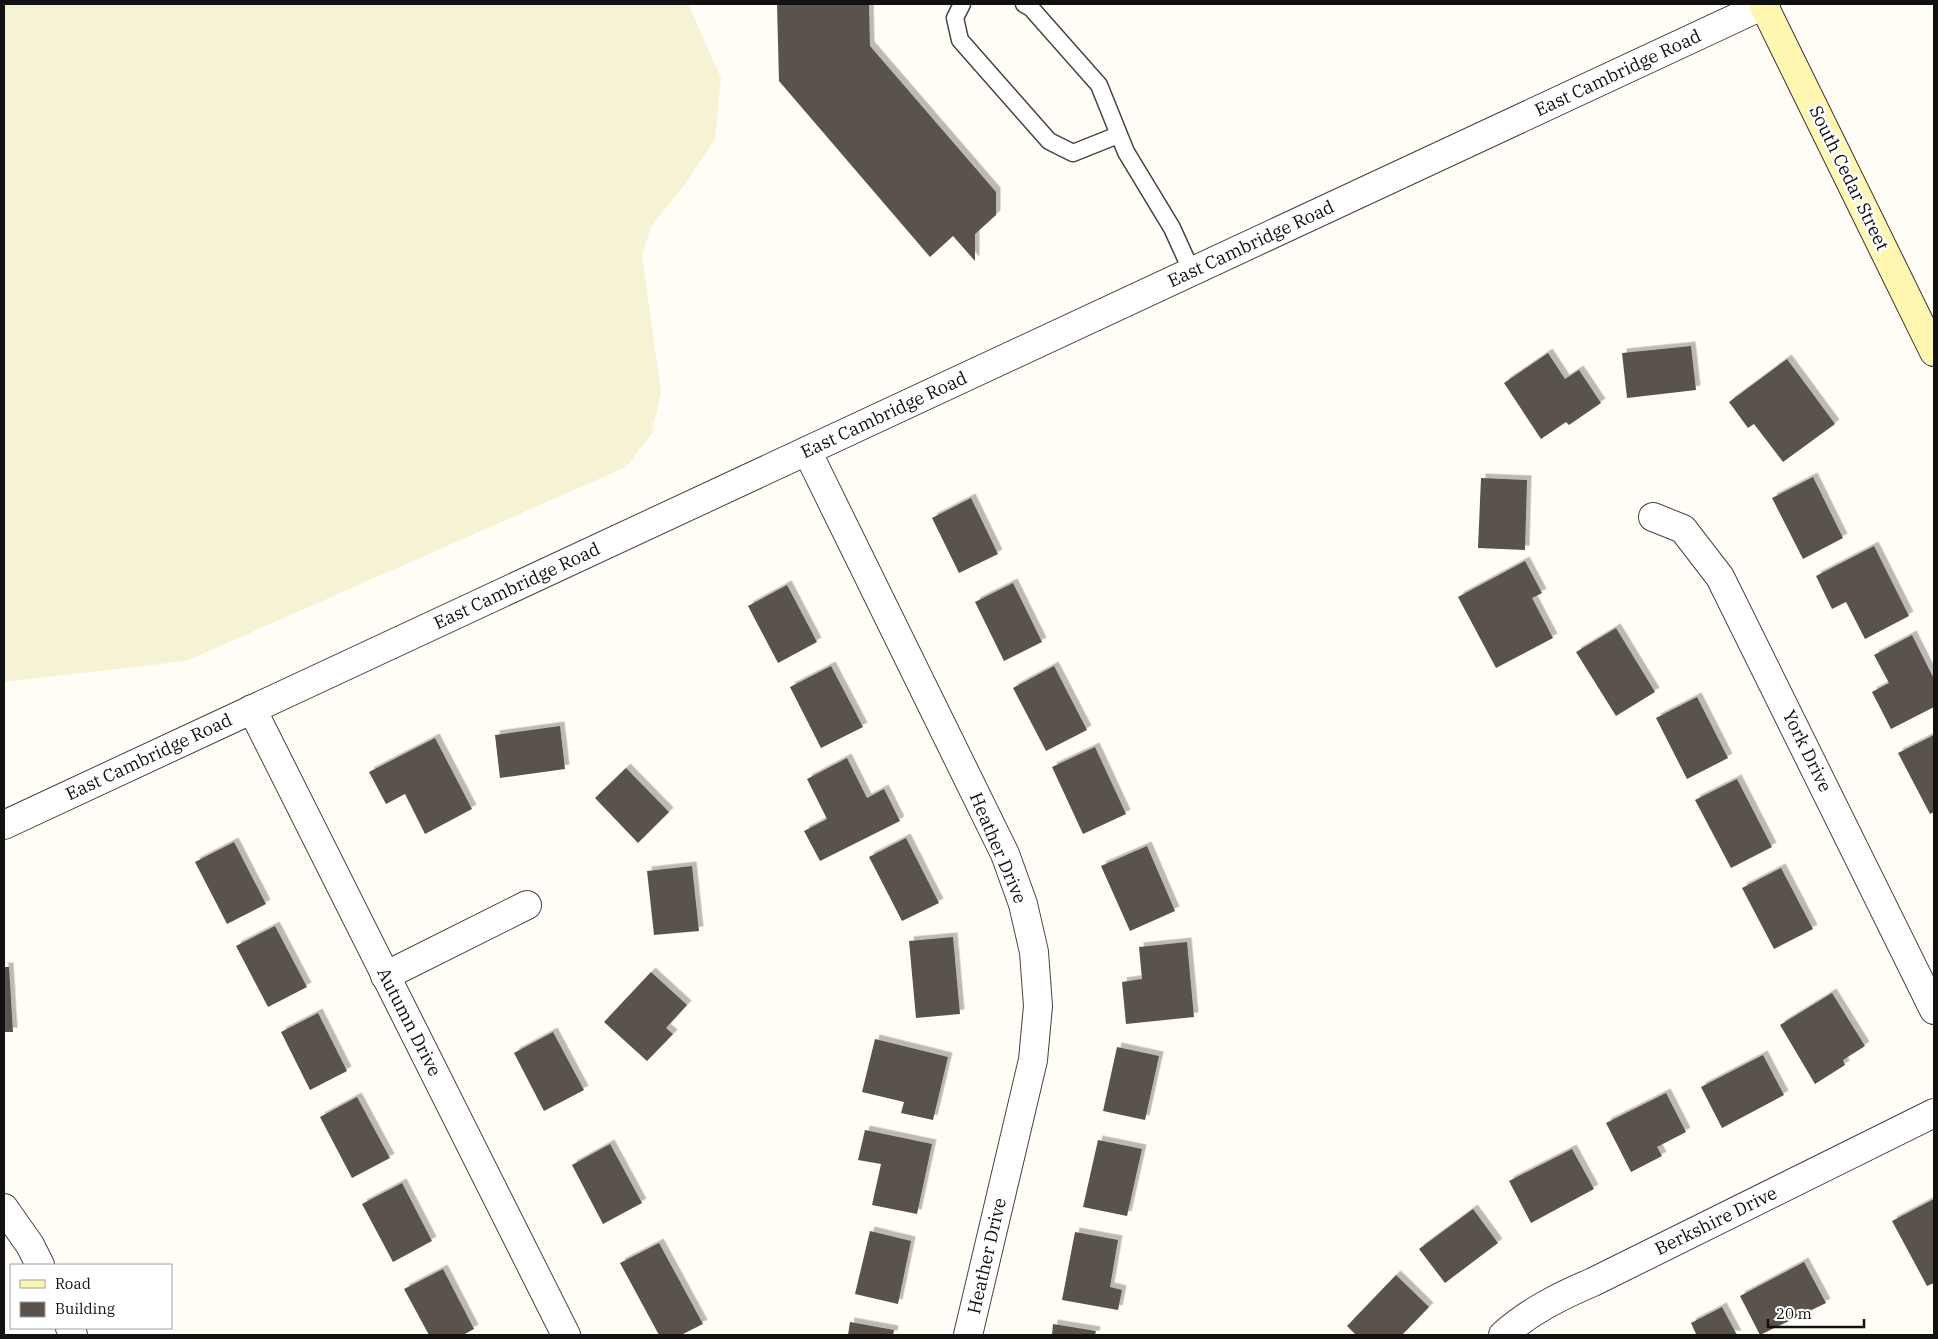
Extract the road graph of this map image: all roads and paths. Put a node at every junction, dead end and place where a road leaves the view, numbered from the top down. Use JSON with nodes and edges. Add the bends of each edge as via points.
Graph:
{"nodes":[{"id":1,"x":962,"y":4,"type":"edge"},
{"id":2,"x":1024,"y":4,"type":"edge"},
{"id":3,"x":1764,"y":4,"type":"edge"},
{"id":4,"x":1118,"y":135,"type":"junction"},
{"id":5,"x":1192,"y":272,"type":"junction"},
{"id":6,"x":1934,"y":352,"type":"edge"},
{"id":7,"x":807,"y":451,"type":"junction"},
{"id":8,"x":1653,"y":517,"type":"dead end"},
{"id":9,"x":252,"y":709,"type":"junction"},
{"id":10,"x":4,"y":825,"type":"edge"},
{"id":11,"x":527,"y":904,"type":"dead end"},
{"id":12,"x":385,"y":976,"type":"junction"},
{"id":13,"x":1934,"y":1010,"type":"edge"},
{"id":14,"x":1934,"y":1113,"type":"edge"},
{"id":15,"x":4,"y":1208,"type":"edge"},
{"id":16,"x":40,"y":1264,"type":"edge"},
{"id":17,"x":566,"y":1335,"type":"edge"},
{"id":18,"x":968,"y":1335,"type":"edge"},
{"id":19,"x":1503,"y":1335,"type":"edge"}],
"edges":[{"from":1,"to":4,"type":"lane","via":[[955,18],[960,40],[1050,141],[1073,153]]},
{"from":2,"to":4,"type":"lane","via":[[1031,8],[1098,86]]},
{"from":3,"to":5,"type":"street","name":"East Cambridge Road"},
{"from":3,"to":6,"type":"main road","name":"South Cedar Street"},
{"from":4,"to":5,"type":"lane","via":[[1172,228]]},
{"from":5,"to":7,"type":"street","name":"East Cambridge Road"},
{"from":7,"to":9,"type":"street","name":"East Cambridge Road"},
{"from":7,"to":18,"type":"street","name":"Heather Drive","via":[[1004,854],[1024,904],[1034,952],[1038,1006],[1033,1060]]},
{"from":8,"to":13,"type":"street","name":"York Drive","via":[[1683,529],[1720,577]]},
{"from":9,"to":10,"type":"street","name":"East Cambridge Road"},
{"from":9,"to":12,"type":"street","name":"Autumn Drive"},
{"from":11,"to":12,"type":"street"},
{"from":12,"to":17,"type":"street","name":"Autumn Drive"},
{"from":14,"to":19,"type":"street","name":"Berkshire Drive","via":[[1555,1298]]},
{"from":15,"to":16,"type":"street"}]}
